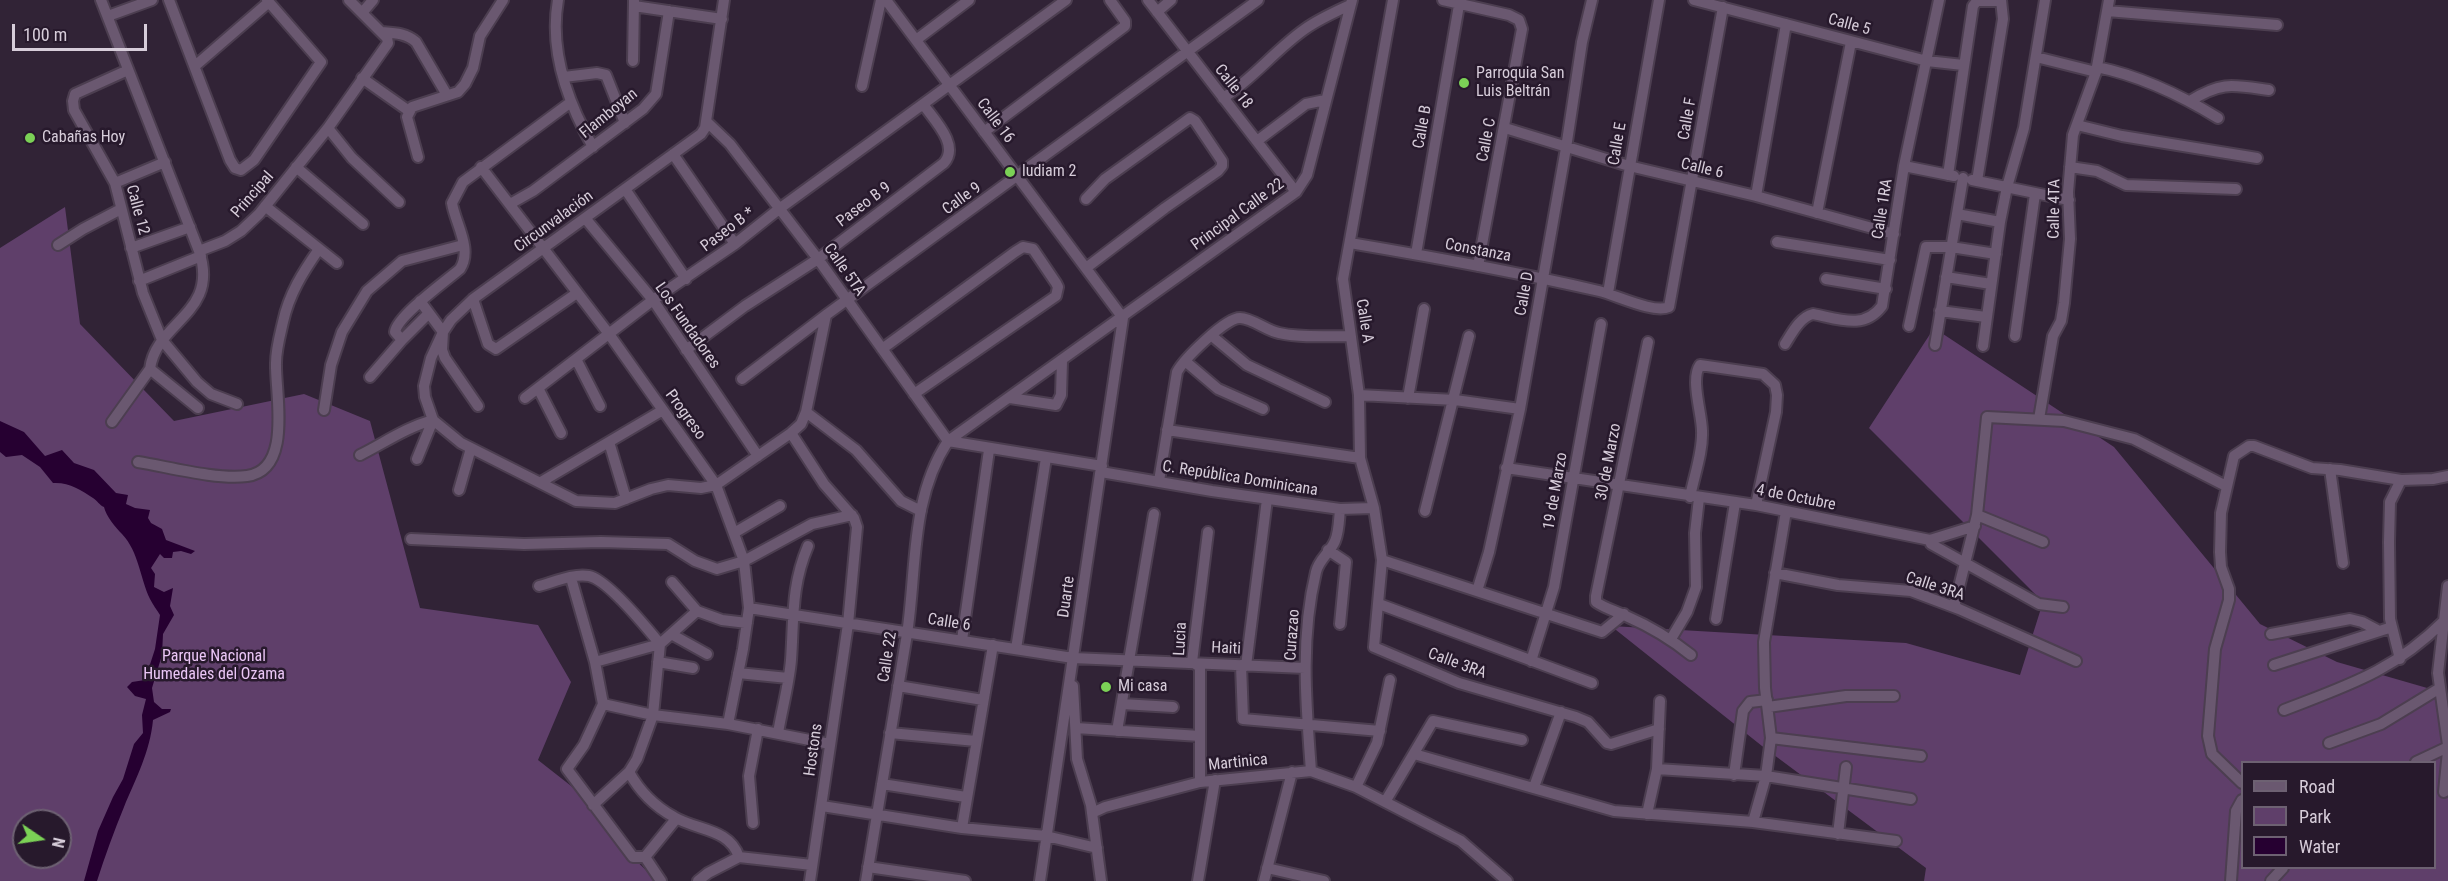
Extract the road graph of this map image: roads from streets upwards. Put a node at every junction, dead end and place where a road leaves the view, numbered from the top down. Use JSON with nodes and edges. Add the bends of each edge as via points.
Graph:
{"nodes":[{"id":1,"x":101,"y":0,"type":"edge"},
{"id":2,"x":152,"y":0,"type":"edge"},
{"id":3,"x":168,"y":0,"type":"edge"},
{"id":4,"x":349,"y":0,"type":"edge"},
{"id":5,"x":373,"y":0,"type":"edge"},
{"id":6,"x":503,"y":0,"type":"edge"},
{"id":7,"x":558,"y":0,"type":"edge"},
{"id":8,"x":724,"y":0,"type":"edge"},
{"id":9,"x":880,"y":0,"type":"edge"},
{"id":10,"x":886,"y":0,"type":"edge"},
{"id":11,"x":969,"y":0,"type":"edge"},
{"id":12,"x":1066,"y":0,"type":"edge"},
{"id":13,"x":1110,"y":0,"type":"edge"},
{"id":14,"x":1148,"y":0,"type":"edge"},
{"id":15,"x":1172,"y":0,"type":"edge"},
{"id":16,"x":1258,"y":0,"type":"edge"},
{"id":17,"x":1393,"y":0,"type":"edge"},
{"id":18,"x":1443,"y":0,"type":"edge"},
{"id":19,"x":1592,"y":0,"type":"edge"},
{"id":20,"x":1659,"y":0,"type":"edge"},
{"id":21,"x":1694,"y":0,"type":"edge"},
{"id":22,"x":2045,"y":0,"type":"edge"},
{"id":23,"x":268,"y":1,"type":"edge"},
{"id":24,"x":1936,"y":1,"type":"edge"},
{"id":25,"x":2001,"y":1,"type":"edge"},
{"id":26,"x":634,"y":3,"type":"edge"},
{"id":27,"x":1351,"y":3,"type":"edge"},
{"id":28,"x":1459,"y":5,"type":"junction"},
{"id":29,"x":2108,"y":5,"type":"edge"},
{"id":30,"x":1723,"y":7,"type":"junction"},
{"id":31,"x":669,"y":11,"type":"junction"},
{"id":32,"x":1157,"y":12,"type":"junction"},
{"id":33,"x":362,"y":13,"type":"junction"},
{"id":34,"x":108,"y":16,"type":"junction"},
{"id":35,"x":722,"y":19,"type":"junction"},
{"id":36,"x":1786,"y":24,"type":"junction"},
{"id":37,"x":2277,"y":25,"type":"dead end"},
{"id":38,"x":384,"y":35,"type":"junction"},
{"id":39,"x":916,"y":40,"type":"junction"},
{"id":40,"x":1851,"y":42,"type":"junction"},
{"id":41,"x":1188,"y":52,"type":"junction"},
{"id":42,"x":2036,"y":57,"type":"junction"},
{"id":43,"x":633,"y":61,"type":"dead end"},
{"id":44,"x":1927,"y":61,"type":"junction"},
{"id":45,"x":1963,"y":65,"type":"junction"},
{"id":46,"x":195,"y":66,"type":"junction"},
{"id":47,"x":2097,"y":69,"type":"junction"},
{"id":48,"x":128,"y":70,"type":"junction"},
{"id":49,"x":564,"y":77,"type":"junction"},
{"id":50,"x":362,"y":78,"type":"junction"},
{"id":51,"x":948,"y":84,"type":"junction"},
{"id":52,"x":862,"y":86,"type":"dead end"},
{"id":53,"x":2269,"y":90,"type":"dead end"},
{"id":54,"x":447,"y":95,"type":"junction"},
{"id":55,"x":1223,"y":98,"type":"junction"},
{"id":56,"x":1325,"y":100,"type":"junction"},
{"id":57,"x":2190,"y":101,"type":"junction"},
{"id":58,"x":571,"y":102,"type":"junction"},
{"id":59,"x":923,"y":104,"type":"junction"},
{"id":60,"x":409,"y":111,"type":"junction"},
{"id":61,"x":2218,"y":118,"type":"dead end"},
{"id":62,"x":707,"y":122,"type":"junction"},
{"id":63,"x":625,"y":123,"type":"junction"},
{"id":64,"x":2077,"y":125,"type":"junction"},
{"id":65,"x":328,"y":128,"type":"junction"},
{"id":66,"x":1505,"y":128,"type":"junction"},
{"id":67,"x":984,"y":132,"type":"junction"},
{"id":68,"x":1257,"y":141,"type":"junction"},
{"id":69,"x":593,"y":147,"type":"junction"},
{"id":70,"x":1566,"y":148,"type":"junction"},
{"id":71,"x":673,"y":154,"type":"junction"},
{"id":72,"x":418,"y":158,"type":"dead end"},
{"id":73,"x":2257,"y":158,"type":"dead end"},
{"id":74,"x":165,"y":162,"type":"junction"},
{"id":75,"x":1629,"y":166,"type":"junction"},
{"id":76,"x":1904,"y":166,"type":"junction"},
{"id":77,"x":296,"y":167,"type":"junction"},
{"id":78,"x":481,"y":167,"type":"junction"},
{"id":79,"x":2070,"y":167,"type":"junction"},
{"id":80,"x":1948,"y":175,"type":"junction"},
{"id":81,"x":1018,"y":177,"type":"junction"},
{"id":82,"x":1963,"y":178,"type":"junction"},
{"id":83,"x":1977,"y":181,"type":"junction"},
{"id":84,"x":115,"y":183,"type":"junction"},
{"id":85,"x":1691,"y":183,"type":"junction"},
{"id":86,"x":2007,"y":187,"type":"junction"},
{"id":87,"x":625,"y":189,"type":"junction"},
{"id":88,"x":2236,"y":189,"type":"dead end"},
{"id":89,"x":1296,"y":192,"type":"junction"},
{"id":90,"x":2035,"y":195,"type":"junction"},
{"id":91,"x":1756,"y":196,"type":"junction"},
{"id":92,"x":1086,"y":199,"type":"dead end"},
{"id":93,"x":2069,"y":200,"type":"junction"},
{"id":94,"x":399,"y":202,"type":"dead end"},
{"id":95,"x":510,"y":204,"type":"junction"},
{"id":96,"x":265,"y":206,"type":"junction"},
{"id":97,"x":121,"y":209,"type":"junction"},
{"id":98,"x":779,"y":209,"type":"junction"},
{"id":99,"x":1817,"y":213,"type":"junction"},
{"id":100,"x":1957,"y":214,"type":"junction"},
{"id":101,"x":585,"y":218,"type":"junction"},
{"id":102,"x":2000,"y":222,"type":"junction"},
{"id":103,"x":363,"y":224,"type":"dead end"},
{"id":104,"x":190,"y":227,"type":"junction"},
{"id":105,"x":1894,"y":234,"type":"junction"},
{"id":106,"x":1777,"y":242,"type":"dead end"},
{"id":107,"x":1350,"y":243,"type":"junction"},
{"id":108,"x":735,"y":244,"type":"junction"},
{"id":109,"x":58,"y":245,"type":"dead end"},
{"id":110,"x":463,"y":245,"type":"junction"},
{"id":111,"x":131,"y":248,"type":"junction"},
{"id":112,"x":544,"y":248,"type":"junction"},
{"id":113,"x":1951,"y":248,"type":"junction"},
{"id":114,"x":319,"y":249,"type":"junction"},
{"id":115,"x":200,"y":253,"type":"junction"},
{"id":116,"x":1416,"y":254,"type":"junction"},
{"id":117,"x":1996,"y":254,"type":"junction"},
{"id":118,"x":818,"y":259,"type":"junction"},
{"id":119,"x":1890,"y":260,"type":"junction"},
{"id":120,"x":337,"y":263,"type":"dead end"},
{"id":121,"x":1478,"y":266,"type":"junction"},
{"id":122,"x":1086,"y":268,"type":"junction"},
{"id":123,"x":1946,"y":277,"type":"junction"},
{"id":124,"x":1544,"y":278,"type":"junction"},
{"id":125,"x":686,"y":279,"type":"junction"},
{"id":126,"x":1826,"y":279,"type":"dead end"},
{"id":127,"x":140,"y":281,"type":"junction"},
{"id":128,"x":1991,"y":284,"type":"junction"},
{"id":129,"x":1886,"y":289,"type":"junction"},
{"id":130,"x":578,"y":292,"type":"junction"},
{"id":131,"x":1608,"y":293,"type":"junction"},
{"id":132,"x":473,"y":299,"type":"junction"},
{"id":133,"x":653,"y":300,"type":"junction"},
{"id":134,"x":420,"y":301,"type":"junction"},
{"id":135,"x":847,"y":301,"type":"junction"},
{"id":136,"x":1669,"y":307,"type":"joint"},
{"id":137,"x":1424,"y":309,"type":"dead end"},
{"id":138,"x":1940,"y":311,"type":"junction"},
{"id":139,"x":429,"y":314,"type":"junction"},
{"id":140,"x":826,"y":315,"type":"junction"},
{"id":141,"x":1986,"y":316,"type":"junction"},
{"id":142,"x":1123,"y":318,"type":"junction"},
{"id":143,"x":1601,"y":324,"type":"dead end"},
{"id":144,"x":1909,"y":327,"type":"dead end"},
{"id":145,"x":443,"y":332,"type":"junction"},
{"id":146,"x":609,"y":334,"type":"junction"},
{"id":147,"x":1212,"y":336,"type":"junction"},
{"id":148,"x":1350,"y":336,"type":"junction"},
{"id":149,"x":1469,"y":336,"type":"dead end"},
{"id":150,"x":2015,"y":336,"type":"dead end"},
{"id":151,"x":162,"y":340,"type":"junction"},
{"id":152,"x":402,"y":340,"type":"junction"},
{"id":153,"x":1648,"y":342,"type":"dead end"},
{"id":154,"x":1785,"y":344,"type":"dead end"},
{"id":155,"x":1935,"y":345,"type":"dead end"},
{"id":156,"x":1983,"y":346,"type":"dead end"},
{"id":157,"x":882,"y":349,"type":"junction"},
{"id":158,"x":686,"y":350,"type":"junction"},
{"id":159,"x":576,"y":359,"type":"junction"},
{"id":160,"x":1062,"y":361,"type":"junction"},
{"id":161,"x":1185,"y":361,"type":"junction"},
{"id":162,"x":150,"y":369,"type":"junction"},
{"id":163,"x":370,"y":377,"type":"dead end"},
{"id":164,"x":742,"y":379,"type":"dead end"},
{"id":165,"x":538,"y":388,"type":"junction"},
{"id":166,"x":914,"y":394,"type":"junction"},
{"id":167,"x":1359,"y":395,"type":"junction"},
{"id":168,"x":525,"y":398,"type":"dead end"},
{"id":169,"x":1010,"y":398,"type":"junction"},
{"id":170,"x":1408,"y":398,"type":"junction"},
{"id":171,"x":1455,"y":400,"type":"junction"},
{"id":172,"x":1325,"y":402,"type":"dead end"},
{"id":173,"x":237,"y":404,"type":"dead end"},
{"id":174,"x":477,"y":406,"type":"dead end"},
{"id":175,"x":600,"y":406,"type":"dead end"},
{"id":176,"x":198,"y":408,"type":"dead end"},
{"id":177,"x":1263,"y":409,"type":"dead end"},
{"id":178,"x":1520,"y":409,"type":"junction"},
{"id":179,"x":324,"y":410,"type":"dead end"},
{"id":180,"x":663,"y":410,"type":"junction"},
{"id":181,"x":806,"y":412,"type":"junction"},
{"id":182,"x":2038,"y":419,"type":"junction"},
{"id":183,"x":433,"y":420,"type":"junction"},
{"id":184,"x":112,"y":422,"type":"dead end"},
{"id":185,"x":1167,"y":430,"type":"junction"},
{"id":186,"x":561,"y":433,"type":"dead end"},
{"id":187,"x":791,"y":433,"type":"junction"},
{"id":188,"x":948,"y":441,"type":"junction"},
{"id":189,"x":609,"y":442,"type":"junction"},
{"id":190,"x":471,"y":448,"type":"junction"},
{"id":191,"x":989,"y":450,"type":"junction"},
{"id":192,"x":360,"y":455,"type":"dead end"},
{"id":193,"x":758,"y":456,"type":"junction"},
{"id":194,"x":1046,"y":458,"type":"junction"},
{"id":195,"x":1359,"y":458,"type":"junction"},
{"id":196,"x":417,"y":459,"type":"dead end"},
{"id":197,"x":138,"y":462,"type":"dead end"},
{"id":198,"x":1506,"y":468,"type":"junction"},
{"id":199,"x":1101,"y":469,"type":"junction"},
{"id":200,"x":2330,"y":469,"type":"junction"},
{"id":201,"x":2448,"y":476,"type":"edge"},
{"id":202,"x":1574,"y":478,"type":"junction"},
{"id":203,"x":2401,"y":480,"type":"junction"},
{"id":204,"x":1159,"y":481,"type":"junction"},
{"id":205,"x":542,"y":482,"type":"junction"},
{"id":206,"x":1620,"y":484,"type":"junction"},
{"id":207,"x":716,"y":485,"type":"junction"},
{"id":208,"x":2226,"y":486,"type":"junction"},
{"id":209,"x":459,"y":490,"type":"dead end"},
{"id":210,"x":1695,"y":497,"type":"junction"},
{"id":211,"x":626,"y":499,"type":"junction"},
{"id":212,"x":1267,"y":499,"type":"junction"},
{"id":213,"x":1735,"y":503,"type":"junction"},
{"id":214,"x":1756,"y":505,"type":"junction"},
{"id":215,"x":780,"y":506,"type":"dead end"},
{"id":216,"x":1374,"y":508,"type":"junction"},
{"id":217,"x":1340,"y":509,"type":"junction"},
{"id":218,"x":921,"y":511,"type":"junction"},
{"id":219,"x":1425,"y":511,"type":"dead end"},
{"id":220,"x":1786,"y":511,"type":"junction"},
{"id":221,"x":1154,"y":514,"type":"dead end"},
{"id":222,"x":852,"y":515,"type":"junction"},
{"id":223,"x":1976,"y":521,"type":"junction"},
{"id":224,"x":1208,"y":532,"type":"dead end"},
{"id":225,"x":734,"y":533,"type":"junction"},
{"id":226,"x":411,"y":539,"type":"dead end"},
{"id":227,"x":1930,"y":540,"type":"junction"},
{"id":228,"x":2043,"y":542,"type":"dead end"},
{"id":229,"x":808,"y":546,"type":"dead end"},
{"id":230,"x":1329,"y":550,"type":"junction"},
{"id":231,"x":1382,"y":560,"type":"junction"},
{"id":232,"x":744,"y":561,"type":"junction"},
{"id":233,"x":1965,"y":563,"type":"junction"},
{"id":234,"x":2343,"y":563,"type":"dead end"},
{"id":235,"x":1775,"y":573,"type":"junction"},
{"id":236,"x":571,"y":578,"type":"junction"},
{"id":237,"x":672,"y":582,"type":"dead end"},
{"id":238,"x":539,"y":586,"type":"dead end"},
{"id":239,"x":2448,"y":586,"type":"edge"},
{"id":240,"x":1477,"y":591,"type":"junction"},
{"id":241,"x":1379,"y":604,"type":"junction"},
{"id":242,"x":1954,"y":607,"type":"junction"},
{"id":243,"x":2063,"y":607,"type":"dead end"},
{"id":244,"x":749,"y":608,"type":"junction"},
{"id":245,"x":697,"y":611,"type":"junction"},
{"id":246,"x":1545,"y":614,"type":"junction"},
{"id":247,"x":1624,"y":614,"type":"junction"},
{"id":248,"x":792,"y":615,"type":"junction"},
{"id":249,"x":1716,"y":619,"type":"dead end"},
{"id":250,"x":2445,"y":620,"type":"junction"},
{"id":251,"x":747,"y":623,"type":"junction"},
{"id":252,"x":848,"y":624,"type":"junction"},
{"id":253,"x":1340,"y":624,"type":"dead end"},
{"id":254,"x":2392,"y":627,"type":"junction"},
{"id":255,"x":908,"y":631,"type":"junction"},
{"id":256,"x":2379,"y":631,"type":"junction"},
{"id":257,"x":671,"y":634,"type":"junction"},
{"id":258,"x":2271,"y":634,"type":"dead end"},
{"id":259,"x":1671,"y":639,"type":"junction"},
{"id":260,"x":962,"y":640,"type":"junction"},
{"id":261,"x":660,"y":644,"type":"junction"},
{"id":262,"x":993,"y":645,"type":"junction"},
{"id":263,"x":1376,"y":648,"type":"joint"},
{"id":264,"x":1016,"y":649,"type":"junction"},
{"id":265,"x":706,"y":654,"type":"dead end"},
{"id":266,"x":1691,"y":655,"type":"dead end"},
{"id":267,"x":2400,"y":659,"type":"junction"},
{"id":268,"x":1130,"y":661,"type":"junction"},
{"id":269,"x":1531,"y":661,"type":"junction"},
{"id":270,"x":2076,"y":661,"type":"dead end"},
{"id":271,"x":595,"y":662,"type":"junction"},
{"id":272,"x":658,"y":662,"type":"junction"},
{"id":273,"x":1072,"y":662,"type":"junction"},
{"id":274,"x":1192,"y":662,"type":"junction"},
{"id":275,"x":1244,"y":665,"type":"junction"},
{"id":276,"x":2274,"y":665,"type":"dead end"},
{"id":277,"x":693,"y":668,"type":"dead end"},
{"id":278,"x":1305,"y":668,"type":"junction"},
{"id":279,"x":738,"y":672,"type":"junction"},
{"id":280,"x":788,"y":678,"type":"junction"},
{"id":281,"x":1390,"y":680,"type":"dead end"},
{"id":282,"x":1592,"y":683,"type":"dead end"},
{"id":283,"x":898,"y":686,"type":"junction"},
{"id":284,"x":2440,"y":688,"type":"junction"},
{"id":285,"x":1894,"y":696,"type":"dead end"},
{"id":286,"x":983,"y":700,"type":"junction"},
{"id":287,"x":1660,"y":701,"type":"dead end"},
{"id":288,"x":1767,"y":703,"type":"junction"},
{"id":289,"x":603,"y":704,"type":"junction"},
{"id":290,"x":1122,"y":704,"type":"junction"},
{"id":291,"x":1173,"y":707,"type":"dead end"},
{"id":292,"x":2284,"y":710,"type":"dead end"},
{"id":293,"x":1561,"y":712,"type":"junction"},
{"id":294,"x":653,"y":715,"type":"junction"},
{"id":295,"x":1308,"y":723,"type":"junction"},
{"id":296,"x":728,"y":724,"type":"junction"},
{"id":297,"x":1076,"y":728,"type":"junction"},
{"id":298,"x":758,"y":729,"type":"junction"},
{"id":299,"x":1659,"y":729,"type":"junction"},
{"id":300,"x":1117,"y":731,"type":"junction"},
{"id":301,"x":1380,"y":731,"type":"junction"},
{"id":302,"x":778,"y":733,"type":"junction"},
{"id":303,"x":890,"y":733,"type":"junction"},
{"id":304,"x":1200,"y":736,"type":"junction"},
{"id":305,"x":1771,"y":738,"type":"junction"},
{"id":306,"x":1522,"y":740,"type":"dead end"},
{"id":307,"x":976,"y":741,"type":"junction"},
{"id":308,"x":2329,"y":743,"type":"dead end"},
{"id":309,"x":830,"y":744,"type":"junction"},
{"id":310,"x":2448,"y":748,"type":"edge"},
{"id":311,"x":1414,"y":754,"type":"junction"},
{"id":312,"x":1921,"y":756,"type":"dead end"},
{"id":313,"x":2418,"y":761,"type":"edge"},
{"id":314,"x":1846,"y":767,"type":"dead end"},
{"id":315,"x":1657,"y":769,"type":"junction"},
{"id":316,"x":1311,"y":771,"type":"junction"},
{"id":317,"x":629,"y":772,"type":"junction"},
{"id":318,"x":1292,"y":772,"type":"junction"},
{"id":319,"x":1734,"y":775,"type":"junction"},
{"id":320,"x":1766,"y":776,"type":"junction"},
{"id":321,"x":1215,"y":780,"type":"junction"},
{"id":322,"x":1200,"y":782,"type":"junction"},
{"id":323,"x":2241,"y":782,"type":"edge"},
{"id":324,"x":882,"y":784,"type":"junction"},
{"id":325,"x":1534,"y":787,"type":"junction"},
{"id":326,"x":1356,"y":788,"type":"junction"},
{"id":327,"x":1844,"y":789,"type":"junction"},
{"id":328,"x":2442,"y":794,"type":"edge"},
{"id":329,"x":966,"y":797,"type":"junction"},
{"id":330,"x":1911,"y":799,"type":"dead end"},
{"id":331,"x":1385,"y":802,"type":"junction"},
{"id":332,"x":2241,"y":802,"type":"edge"},
{"id":333,"x":593,"y":805,"type":"junction"},
{"id":334,"x":822,"y":806,"type":"junction"},
{"id":335,"x":1092,"y":813,"type":"junction"},
{"id":336,"x":877,"y":814,"type":"junction"},
{"id":337,"x":1647,"y":814,"type":"junction"},
{"id":338,"x":676,"y":819,"type":"junction"},
{"id":339,"x":1753,"y":822,"type":"junction"},
{"id":340,"x":753,"y":823,"type":"dead end"},
{"id":341,"x":962,"y":828,"type":"junction"},
{"id":342,"x":1838,"y":834,"type":"junction"},
{"id":343,"x":1047,"y":836,"type":"junction"},
{"id":344,"x":1896,"y":842,"type":"dead end"},
{"id":345,"x":1097,"y":848,"type":"junction"},
{"id":346,"x":645,"y":857,"type":"junction"},
{"id":347,"x":739,"y":857,"type":"junction"},
{"id":348,"x":813,"y":866,"type":"junction"},
{"id":349,"x":868,"y":867,"type":"junction"},
{"id":350,"x":1267,"y":868,"type":"junction"},
{"id":351,"x":2281,"y":869,"type":"edge"},
{"id":352,"x":1318,"y":880,"type":"edge"},
{"id":353,"x":661,"y":881,"type":"edge"},
{"id":354,"x":698,"y":881,"type":"edge"},
{"id":355,"x":810,"y":881,"type":"edge"},
{"id":356,"x":866,"y":881,"type":"edge"},
{"id":357,"x":965,"y":881,"type":"edge"},
{"id":358,"x":1040,"y":881,"type":"edge"},
{"id":359,"x":1101,"y":881,"type":"edge"},
{"id":360,"x":1198,"y":881,"type":"edge"},
{"id":361,"x":1264,"y":881,"type":"edge"},
{"id":362,"x":1507,"y":881,"type":"edge"},
{"id":363,"x":2230,"y":881,"type":"edge"},
{"id":364,"x":2271,"y":881,"type":"edge"}],
"edges":[{"from":1,"to":34,"type":"street"},
{"from":2,"to":34,"type":"street"},
{"from":3,"to":46,"type":"street"},
{"from":4,"to":33,"type":"street"},
{"from":5,"to":33,"type":"street"},
{"from":6,"to":54,"type":"street","via":[[480,36],[465,84],[459,92]]},
{"from":7,"to":49,"type":"street","via":[[554,30]]},
{"from":8,"to":35,"type":"street"},
{"from":9,"to":52,"type":"street"},
{"from":10,"to":39,"type":"street","name":"Calle 16"},
{"from":11,"to":39,"type":"street"},
{"from":12,"to":51,"type":"street","name":"Paseo B *"},
{"from":13,"to":67,"type":"street","via":[[1125,26]]},
{"from":14,"to":32,"type":"street","name":"Calle 18"},
{"from":15,"to":32,"type":"street"},
{"from":16,"to":41,"type":"street","name":"Calle 9"},
{"from":17,"to":107,"type":"street","name":"Calle A"},
{"from":18,"to":28,"type":"street"},
{"from":19,"to":70,"type":"street","name":"Calle D"},
{"from":20,"to":75,"type":"street","name":"Calle E"},
{"from":21,"to":30,"type":"street","name":"Calle 5"},
{"from":22,"to":42,"type":"street"},
{"from":23,"to":46,"type":"street"},
{"from":23,"to":46,"type":"street","via":[[321,62],[254,160],[241,170],[230,160]]},
{"from":24,"to":44,"type":"street","name":"Calle 1RA"},
{"from":25,"to":45,"type":"street","via":[[1974,3]]},
{"from":25,"to":83,"type":"street","via":[[2003,19]]},
{"from":26,"to":31,"type":"street"},
{"from":26,"to":43,"type":"street"},
{"from":27,"to":55,"type":"street","via":[[1304,29],[1243,86]]},
{"from":27,"to":56,"type":"street","name":"Principal Calle 22"},
{"from":28,"to":66,"type":"street","name":"Calle C","via":[[1519,20],[1522,29]]},
{"from":28,"to":116,"type":"street","name":"Calle B"},
{"from":29,"to":37,"type":"street"},
{"from":29,"to":47,"type":"street","name":"Calle 4TA"},
{"from":30,"to":36,"type":"street","name":"Calle 5"},
{"from":30,"to":85,"type":"street","name":"Calle F"},
{"from":31,"to":35,"type":"street"},
{"from":31,"to":63,"type":"street","name":"Flamboyan","via":[[656,94]]},
{"from":32,"to":41,"type":"street","name":"Calle 18"},
{"from":33,"to":38,"type":"street"},
{"from":34,"to":48,"type":"street"},
{"from":35,"to":62,"type":"street"},
{"from":36,"to":40,"type":"street","name":"Calle 5"},
{"from":36,"to":91,"type":"street"},
{"from":38,"to":50,"type":"street","name":"Principal","via":[[387,43]]},
{"from":38,"to":54,"type":"street","via":[[410,36]]},
{"from":39,"to":51,"type":"street","name":"Calle 16"},
{"from":40,"to":44,"type":"street","name":"Calle 5"},
{"from":40,"to":99,"type":"street"},
{"from":41,"to":55,"type":"street","name":"Calle 18"},
{"from":41,"to":81,"type":"street","name":"Calle 9"},
{"from":42,"to":47,"type":"street"},
{"from":42,"to":86,"type":"street","via":[[2024,128]]},
{"from":44,"to":45,"type":"street","name":"Calle 5"},
{"from":44,"to":76,"type":"street","name":"Calle 1RA"},
{"from":45,"to":80,"type":"street"},
{"from":47,"to":57,"type":"street","via":[[2125,72]]},
{"from":47,"to":64,"type":"street","name":"Calle 4TA"},
{"from":48,"to":74,"type":"street"},
{"from":48,"to":84,"type":"street","name":"Calle 12","via":[[75,93],[73,101]]},
{"from":49,"to":58,"type":"street"},
{"from":49,"to":63,"type":"street","via":[[606,75]]},
{"from":50,"to":60,"type":"street"},
{"from":50,"to":65,"type":"street","name":"Principal"},
{"from":51,"to":59,"type":"street","name":"Paseo B *"},
{"from":51,"to":67,"type":"street","name":"Calle 16"},
{"from":53,"to":57,"type":"street","via":[[2224,86]]},
{"from":54,"to":60,"type":"street"},
{"from":55,"to":68,"type":"street","name":"Calle 18"},
{"from":56,"to":68,"type":"street","via":[[1306,104]]},
{"from":56,"to":89,"type":"street","name":"Principal Calle 22","via":[[1307,175]]},
{"from":57,"to":61,"type":"street"},
{"from":58,"to":69,"type":"street"},
{"from":58,"to":78,"type":"street"},
{"from":59,"to":98,"type":"street","name":"Paseo B *"},
{"from":59,"to":118,"type":"street","name":"Paseo B 9","via":[[948,142],[948,158]]},
{"from":60,"to":72,"type":"street","via":[[407,117]]},
{"from":62,"to":71,"type":"street","name":"Circunvalación","via":[[701,134]]},
{"from":62,"to":98,"type":"street","name":"Calle 5TA","via":[[730,144]]},
{"from":63,"to":69,"type":"street","name":"Flamboyan"},
{"from":64,"to":73,"type":"street"},
{"from":64,"to":79,"type":"street","name":"Calle 4TA"},
{"from":65,"to":77,"type":"street","name":"Principal"},
{"from":65,"to":94,"type":"street","via":[[352,158]]},
{"from":66,"to":70,"type":"street","name":"Calle 6"},
{"from":66,"to":121,"type":"street","name":"Calle C"},
{"from":67,"to":81,"type":"street","name":"Calle 16"},
{"from":68,"to":89,"type":"street","name":"Calle 18"},
{"from":69,"to":95,"type":"street","name":"Flamboyan"},
{"from":70,"to":75,"type":"street","name":"Calle 6"},
{"from":70,"to":124,"type":"street","name":"Calle D"},
{"from":71,"to":87,"type":"street","name":"Circunvalación"},
{"from":71,"to":108,"type":"street"},
{"from":74,"to":84,"type":"street"},
{"from":74,"to":104,"type":"street"},
{"from":75,"to":85,"type":"street","name":"Calle 6"},
{"from":75,"to":131,"type":"street","name":"Calle E"},
{"from":76,"to":80,"type":"street"},
{"from":76,"to":105,"type":"street","name":"Calle 1RA"},
{"from":77,"to":96,"type":"street","name":"Principal"},
{"from":77,"to":103,"type":"street"},
{"from":78,"to":95,"type":"street","name":"Progreso"},
{"from":78,"to":110,"type":"street","via":[[463,182],[452,203]]},
{"from":79,"to":88,"type":"street","via":[[2097,171],[2126,185]]},
{"from":79,"to":93,"type":"street","name":"Calle 4TA"},
{"from":80,"to":82,"type":"street"},
{"from":81,"to":122,"type":"street","name":"Calle 16"},
{"from":81,"to":135,"type":"street","name":"Calle 9"},
{"from":82,"to":83,"type":"street"},
{"from":82,"to":100,"type":"street"},
{"from":83,"to":86,"type":"street"},
{"from":84,"to":97,"type":"street","name":"Calle 12"},
{"from":85,"to":91,"type":"street","name":"Calle 6"},
{"from":85,"to":136,"type":"street","name":"Calle F"},
{"from":86,"to":90,"type":"street"},
{"from":86,"to":102,"type":"street"},
{"from":87,"to":101,"type":"street","name":"Circunvalación"},
{"from":87,"to":125,"type":"street"},
{"from":89,"to":142,"type":"street","name":"Principal Calle 22"},
{"from":90,"to":93,"type":"street"},
{"from":90,"to":150,"type":"street"},
{"from":91,"to":99,"type":"street","name":"Calle 6"},
{"from":92,"to":122,"type":"street","via":[[1105,179],[1190,118],[1222,161],[1218,171]]},
{"from":93,"to":182,"type":"street","name":"Calle 4TA","via":[[2064,303],[2053,336]]},
{"from":95,"to":112,"type":"street","name":"Progreso"},
{"from":96,"to":114,"type":"street"},
{"from":96,"to":115,"type":"street","name":"Principal","via":[[241,231]]},
{"from":97,"to":109,"type":"street"},
{"from":97,"to":111,"type":"street","name":"Calle 12"},
{"from":98,"to":108,"type":"street","name":"Paseo B *"},
{"from":98,"to":118,"type":"street","name":"Calle 5TA"},
{"from":99,"to":105,"type":"street","name":"Calle 6"},
{"from":100,"to":102,"type":"street"},
{"from":100,"to":113,"type":"street"},
{"from":101,"to":112,"type":"street","name":"Circunvalación"},
{"from":101,"to":133,"type":"street","name":"Los Fundadores"},
{"from":102,"to":117,"type":"street"},
{"from":104,"to":111,"type":"street"},
{"from":104,"to":115,"type":"street"},
{"from":105,"to":119,"type":"street","name":"Calle 1RA"},
{"from":106,"to":119,"type":"street"},
{"from":107,"to":116,"type":"street","name":"Constanza"},
{"from":107,"to":148,"type":"street","name":"Calle A","via":[[1343,279]]},
{"from":108,"to":125,"type":"street","name":"Paseo B *"},
{"from":110,"to":134,"type":"street","via":[[464,263],[460,269]]},
{"from":110,"to":179,"type":"street","via":[[402,261],[367,291],[342,332],[331,365]]},
{"from":111,"to":127,"type":"street","name":"Calle 12"},
{"from":112,"to":130,"type":"street","name":"Progreso"},
{"from":112,"to":132,"type":"street","name":"Circunvalación"},
{"from":113,"to":117,"type":"street"},
{"from":113,"to":123,"type":"street"},
{"from":113,"to":144,"type":"street","via":[[1925,248]]},
{"from":114,"to":120,"type":"street"},
{"from":114,"to":197,"type":"street","via":[[291,294],[283,320],[276,359],[278,439],[267,464],[249,476],[226,476]]},
{"from":115,"to":127,"type":"street","name":"Principal"},
{"from":115,"to":151,"type":"street","via":[[201,290],[185,318]]},
{"from":116,"to":121,"type":"street","name":"Constanza"},
{"from":117,"to":128,"type":"street"},
{"from":118,"to":135,"type":"street","name":"Calle 5TA"},
{"from":118,"to":158,"type":"street","name":"Paseo B 9"},
{"from":119,"to":129,"type":"street","name":"Calle 1RA"},
{"from":121,"to":124,"type":"street","name":"Constanza"},
{"from":122,"to":142,"type":"street","name":"Calle 16"},
{"from":123,"to":128,"type":"street"},
{"from":123,"to":138,"type":"street"},
{"from":124,"to":131,"type":"street","name":"Constanza"},
{"from":124,"to":178,"type":"street","name":"Calle D"},
{"from":125,"to":133,"type":"street","name":"Paseo B *"},
{"from":126,"to":129,"type":"street"},
{"from":127,"to":151,"type":"street","name":"Calle 12"},
{"from":128,"to":141,"type":"street"},
{"from":129,"to":154,"type":"street","name":"Calle 1RA","via":[[1882,306],[1868,319],[1857,322],[1808,315]]},
{"from":130,"to":132,"type":"street","via":[[496,348],[488,344]]},
{"from":130,"to":146,"type":"street","name":"Progreso"},
{"from":131,"to":136,"type":"street","name":"Constanza","via":[[1656,309]]},
{"from":132,"to":145,"type":"street","name":"Circunvalación"},
{"from":133,"to":146,"type":"street","name":"Paseo B *"},
{"from":133,"to":158,"type":"street","name":"Los Fundadores"},
{"from":134,"to":139,"type":"street"},
{"from":134,"to":152,"type":"street","via":[[396,327],[395,334]]},
{"from":135,"to":140,"type":"street","name":"Calle 9"},
{"from":135,"to":157,"type":"street","name":"Calle 5TA"},
{"from":137,"to":170,"type":"street"},
{"from":138,"to":141,"type":"street"},
{"from":138,"to":155,"type":"street"},
{"from":139,"to":145,"type":"street"},
{"from":139,"to":152,"type":"street"},
{"from":140,"to":164,"type":"street","name":"Calle 9"},
{"from":140,"to":181,"type":"street"},
{"from":141,"to":156,"type":"street"},
{"from":142,"to":160,"type":"street","name":"Principal Calle 22"},
{"from":142,"to":199,"type":"street","name":"Duarte"},
{"from":143,"to":202,"type":"street","name":"19 de Marzo"},
{"from":145,"to":174,"type":"street","via":[[445,358]]},
{"from":145,"to":183,"type":"street","name":"Circunvalación","via":[[424,386]]},
{"from":146,"to":159,"type":"street","name":"Paseo B *"},
{"from":146,"to":180,"type":"street","name":"Progreso"},
{"from":147,"to":148,"type":"street","via":[[1240,318],[1283,334]]},
{"from":147,"to":161,"type":"street"},
{"from":147,"to":172,"type":"street","via":[[1247,366]]},
{"from":148,"to":167,"type":"street","name":"Calle A"},
{"from":149,"to":171,"type":"street"},
{"from":151,"to":162,"type":"street"},
{"from":151,"to":173,"type":"street","via":[[211,394]]},
{"from":152,"to":163,"type":"street"},
{"from":153,"to":206,"type":"street","name":"30 de Marzo"},
{"from":157,"to":166,"type":"street","name":"Calle 5TA"},
{"from":157,"to":166,"type":"street","via":[[1023,247],[1030,247],[1039,258],[1058,287],[1056,296]]},
{"from":158,"to":193,"type":"street","name":"Los Fundadores"},
{"from":159,"to":165,"type":"street","name":"Paseo B *"},
{"from":159,"to":175,"type":"street"},
{"from":160,"to":169,"type":"street","name":"Principal Calle 22"},
{"from":160,"to":169,"type":"street","via":[[1061,395],[1056,405]]},
{"from":161,"to":177,"type":"street","via":[[1216,388]]},
{"from":161,"to":185,"type":"street","via":[[1175,380]]},
{"from":162,"to":176,"type":"street"},
{"from":162,"to":184,"type":"street"},
{"from":165,"to":168,"type":"street","name":"Paseo B *"},
{"from":165,"to":186,"type":"street"},
{"from":166,"to":188,"type":"street","name":"Calle 5TA"},
{"from":167,"to":170,"type":"street"},
{"from":167,"to":195,"type":"street","name":"Calle A"},
{"from":169,"to":188,"type":"street","name":"Principal Calle 22"},
{"from":170,"to":171,"type":"street"},
{"from":171,"to":178,"type":"street"},
{"from":171,"to":219,"type":"street"},
{"from":178,"to":198,"type":"street","name":"Calle D"},
{"from":180,"to":189,"type":"street"},
{"from":180,"to":207,"type":"street","name":"Progreso"},
{"from":181,"to":187,"type":"street"},
{"from":181,"to":218,"type":"street","via":[[856,450],[901,501]]},
{"from":182,"to":208,"type":"street","via":[[2064,421],[2134,439]]},
{"from":182,"to":223,"type":"street","via":[[1987,417]]},
{"from":183,"to":190,"type":"street"},
{"from":183,"to":192,"type":"street","via":[[413,425]]},
{"from":183,"to":196,"type":"street"},
{"from":185,"to":195,"type":"street"},
{"from":185,"to":204,"type":"street"},
{"from":187,"to":193,"type":"street"},
{"from":187,"to":222,"type":"street","via":[[824,484]]},
{"from":188,"to":191,"type":"street","name":"C. República Dominicana"},
{"from":188,"to":218,"type":"street","name":"Calle 22","via":[[935,462]]},
{"from":189,"to":205,"type":"street"},
{"from":189,"to":211,"type":"street"},
{"from":190,"to":205,"type":"street"},
{"from":190,"to":209,"type":"street"},
{"from":191,"to":194,"type":"street","name":"C. República Dominicana"},
{"from":191,"to":260,"type":"street"},
{"from":193,"to":207,"type":"street"},
{"from":194,"to":199,"type":"street","name":"C. República Dominicana"},
{"from":194,"to":264,"type":"street"},
{"from":195,"to":216,"type":"street","name":"Calle A"},
{"from":198,"to":202,"type":"street","name":"4 de Octubre"},
{"from":198,"to":240,"type":"street","name":"Calle D"},
{"from":199,"to":204,"type":"street","name":"C. República Dominicana"},
{"from":199,"to":273,"type":"street","name":"Duarte"},
{"from":200,"to":203,"type":"street"},
{"from":200,"to":208,"type":"street","via":[[2312,468],[2249,446],[2234,456]]},
{"from":200,"to":234,"type":"street"},
{"from":201,"to":203,"type":"street"},
{"from":202,"to":206,"type":"street","name":"4 de Octubre"},
{"from":202,"to":246,"type":"street","name":"19 de Marzo","via":[[1554,587]]},
{"from":203,"to":254,"type":"street","via":[[2390,502]]},
{"from":204,"to":212,"type":"street","name":"C. República Dominicana"},
{"from":205,"to":211,"type":"street","via":[[576,501],[615,503]]},
{"from":206,"to":210,"type":"street","name":"4 de Octubre"},
{"from":206,"to":247,"type":"street","name":"30 de Marzo","via":[[1596,602]]},
{"from":207,"to":211,"type":"street","via":[[668,485]]},
{"from":207,"to":225,"type":"street","name":"Progreso"},
{"from":208,"to":323,"type":"street","via":[[2220,552],[2229,600],[2215,649],[2208,736],[2212,754]]},
{"from":210,"to":213,"type":"street","name":"4 de Octubre"},
{"from":210,"to":214,"type":"street","via":[[1702,433],[1697,398],[1700,365],[1763,374],[1775,385],[1776,412]]},
{"from":210,"to":259,"type":"street","via":[[1695,587],[1687,612]]},
{"from":212,"to":217,"type":"street","name":"C. República Dominicana"},
{"from":212,"to":275,"type":"street"},
{"from":213,"to":214,"type":"street","name":"4 de Octubre"},
{"from":213,"to":249,"type":"street"},
{"from":214,"to":220,"type":"street","name":"4 de Octubre"},
{"from":215,"to":225,"type":"street"},
{"from":216,"to":217,"type":"street","name":"C. República Dominicana"},
{"from":216,"to":231,"type":"street","name":"Calle A"},
{"from":217,"to":230,"type":"street","name":"Curazao","via":[[1336,540]]},
{"from":218,"to":255,"type":"street","name":"Calle 22"},
{"from":220,"to":227,"type":"street","name":"4 de Octubre"},
{"from":220,"to":235,"type":"street"},
{"from":221,"to":268,"type":"street"},
{"from":222,"to":232,"type":"street","via":[[812,524]]},
{"from":222,"to":252,"type":"street","name":"Hostons","via":[[857,527]]},
{"from":223,"to":227,"type":"street"},
{"from":223,"to":228,"type":"street"},
{"from":223,"to":233,"type":"street"},
{"from":224,"to":274,"type":"street","name":"Lucia"},
{"from":225,"to":232,"type":"street","name":"Progreso"},
{"from":226,"to":232,"type":"street","via":[[668,544],[713,569]]},
{"from":227,"to":233,"type":"street","name":"4 de Octubre"},
{"from":229,"to":248,"type":"street","via":[[796,577]]},
{"from":230,"to":253,"type":"street","via":[[1346,562]]},
{"from":230,"to":278,"type":"street","name":"Curazao","via":[[1319,563],[1313,590],[1306,628]]},
{"from":231,"to":240,"type":"street"},
{"from":231,"to":241,"type":"street","name":"Calle A"},
{"from":232,"to":244,"type":"street","name":"Progreso"},
{"from":233,"to":242,"type":"street"},
{"from":233,"to":243,"type":"street","name":"4 de Octubre","via":[[2039,603]]},
{"from":235,"to":242,"type":"street","name":"Calle 3RA","via":[[1838,585],[1911,591]]},
{"from":235,"to":288,"type":"street","via":[[1764,642]]},
{"from":236,"to":238,"type":"street"},
{"from":236,"to":261,"type":"street","via":[[589,576],[605,584]]},
{"from":236,"to":271,"type":"street"},
{"from":237,"to":245,"type":"street"},
{"from":239,"to":250,"type":"street"},
{"from":240,"to":246,"type":"street"},
{"from":241,"to":263,"type":"street","name":"Calle A"},
{"from":241,"to":269,"type":"street"},
{"from":242,"to":270,"type":"street","name":"Calle 3RA"},
{"from":244,"to":248,"type":"street","name":"Calle 6"},
{"from":244,"to":251,"type":"street","name":"Progreso"},
{"from":245,"to":251,"type":"street"},
{"from":245,"to":257,"type":"street"},
{"from":246,"to":247,"type":"street","via":[[1602,632]]},
{"from":246,"to":269,"type":"street","name":"19 de Marzo"},
{"from":247,"to":259,"type":"street"},
{"from":248,"to":252,"type":"street","name":"Calle 6"},
{"from":248,"to":280,"type":"street"},
{"from":250,"to":267,"type":"street"},
{"from":250,"to":284,"type":"street","via":[[2438,673]]},
{"from":251,"to":279,"type":"street","name":"Progreso"},
{"from":252,"to":255,"type":"street","name":"Calle 6"},
{"from":252,"to":309,"type":"street","name":"Hostons"},
{"from":254,"to":256,"type":"street"},
{"from":254,"to":267,"type":"street"},
{"from":255,"to":260,"type":"street","name":"Calle 6"},
{"from":255,"to":283,"type":"street","name":"Calle 22"},
{"from":256,"to":258,"type":"street","via":[[2350,619]]},
{"from":256,"to":276,"type":"street"},
{"from":257,"to":261,"type":"street"},
{"from":257,"to":265,"type":"street"},
{"from":259,"to":266,"type":"street"},
{"from":260,"to":262,"type":"street","name":"Calle 6"},
{"from":261,"to":271,"type":"street"},
{"from":261,"to":272,"type":"street"},
{"from":262,"to":264,"type":"street","name":"Calle 6"},
{"from":262,"to":286,"type":"street"},
{"from":263,"to":293,"type":"street","name":"Calle 3RA","via":[[1459,683]]},
{"from":264,"to":273,"type":"street","name":"Calle 6"},
{"from":267,"to":292,"type":"street","via":[[2359,682]]},
{"from":268,"to":273,"type":"street","name":"Haiti"},
{"from":268,"to":274,"type":"street","name":"Haiti"},
{"from":268,"to":290,"type":"street"},
{"from":269,"to":282,"type":"street"},
{"from":271,"to":289,"type":"street"},
{"from":272,"to":277,"type":"street"},
{"from":272,"to":294,"type":"street"},
{"from":273,"to":297,"type":"street"},
{"from":273,"to":343,"type":"street","name":"Duarte"},
{"from":274,"to":275,"type":"street","name":"Haiti"},
{"from":274,"to":304,"type":"street","name":"Lucia","via":[[1200,667]]},
{"from":275,"to":278,"type":"street","name":"Haiti"},
{"from":275,"to":295,"type":"street","via":[[1243,719]]},
{"from":278,"to":295,"type":"street","name":"Curazao"},
{"from":279,"to":280,"type":"street"},
{"from":279,"to":296,"type":"street","name":"Progreso"},
{"from":280,"to":302,"type":"street"},
{"from":281,"to":301,"type":"street"},
{"from":283,"to":286,"type":"street"},
{"from":283,"to":303,"type":"street","name":"Calle 22"},
{"from":284,"to":308,"type":"street","via":[[2381,724]]},
{"from":284,"to":310,"type":"street"},
{"from":285,"to":288,"type":"street"},
{"from":286,"to":307,"type":"street"},
{"from":287,"to":299,"type":"street"},
{"from":288,"to":305,"type":"street"},
{"from":288,"to":319,"type":"street","via":[[1750,702],[1743,711]]},
{"from":289,"to":294,"type":"street"},
{"from":289,"to":333,"type":"street","via":[[584,745],[567,769]]},
{"from":290,"to":291,"type":"street"},
{"from":290,"to":300,"type":"street"},
{"from":293,"to":299,"type":"street","name":"Calle 3RA","via":[[1588,722],[1611,744]]},
{"from":293,"to":325,"type":"street"},
{"from":294,"to":296,"type":"street"},
{"from":294,"to":317,"type":"street"},
{"from":295,"to":301,"type":"street"},
{"from":295,"to":316,"type":"street","name":"Curazao"},
{"from":296,"to":298,"type":"street"},
{"from":297,"to":300,"type":"street"},
{"from":297,"to":335,"type":"street","via":[[1077,759]]},
{"from":298,"to":302,"type":"street"},
{"from":298,"to":340,"type":"street","via":[[749,776]]},
{"from":299,"to":315,"type":"street"},
{"from":300,"to":304,"type":"street"},
{"from":301,"to":326,"type":"street"},
{"from":302,"to":309,"type":"street"},
{"from":303,"to":307,"type":"street"},
{"from":303,"to":324,"type":"street","name":"Calle 22"},
{"from":304,"to":322,"type":"street","name":"Lucia"},
{"from":305,"to":312,"type":"street"},
{"from":305,"to":320,"type":"street"},
{"from":306,"to":311,"type":"street","via":[[1433,721]]},
{"from":307,"to":329,"type":"street"},
{"from":309,"to":334,"type":"street","name":"Hostons"},
{"from":310,"to":313,"type":"street"},
{"from":310,"to":328,"type":"street"},
{"from":311,"to":325,"type":"street"},
{"from":311,"to":331,"type":"street"},
{"from":314,"to":327,"type":"street"},
{"from":315,"to":319,"type":"street"},
{"from":315,"to":337,"type":"street"},
{"from":316,"to":318,"type":"street","name":"Martinica"},
{"from":316,"to":326,"type":"street","name":"Martinica"},
{"from":317,"to":333,"type":"street"},
{"from":317,"to":338,"type":"street","via":[[645,797]]},
{"from":318,"to":321,"type":"street","name":"Martinica"},
{"from":318,"to":350,"type":"street"},
{"from":319,"to":320,"type":"street"},
{"from":320,"to":327,"type":"street"},
{"from":320,"to":339,"type":"street"},
{"from":321,"to":322,"type":"street","name":"Martinica"},
{"from":321,"to":360,"type":"street"},
{"from":322,"to":335,"type":"street","name":"Martinica"},
{"from":324,"to":329,"type":"street"},
{"from":324,"to":336,"type":"street","name":"Calle 22"},
{"from":325,"to":337,"type":"street","via":[[1598,808]]},
{"from":326,"to":331,"type":"street","name":"Martinica"},
{"from":327,"to":330,"type":"street"},
{"from":327,"to":342,"type":"street"},
{"from":329,"to":341,"type":"street"},
{"from":331,"to":362,"type":"street","name":"Martinica","via":[[1461,841]]},
{"from":332,"to":363,"type":"street","via":[[2236,811]]},
{"from":333,"to":346,"type":"street","via":[[633,857]]},
{"from":334,"to":336,"type":"street"},
{"from":334,"to":348,"type":"street","name":"Hostons"},
{"from":335,"to":345,"type":"street"},
{"from":336,"to":341,"type":"street"},
{"from":336,"to":349,"type":"street","name":"Calle 22"},
{"from":337,"to":339,"type":"street"},
{"from":338,"to":346,"type":"street"},
{"from":338,"to":347,"type":"street","via":[[729,840]]},
{"from":339,"to":342,"type":"street"},
{"from":341,"to":343,"type":"street"},
{"from":342,"to":344,"type":"street"},
{"from":343,"to":345,"type":"street"},
{"from":343,"to":358,"type":"street","name":"Duarte"},
{"from":345,"to":359,"type":"street"},
{"from":346,"to":353,"type":"street"},
{"from":347,"to":348,"type":"street"},
{"from":347,"to":354,"type":"street"},
{"from":348,"to":355,"type":"street","name":"Hostons"},
{"from":349,"to":356,"type":"street","name":"Calle 22"},
{"from":349,"to":357,"type":"street"},
{"from":350,"to":352,"type":"street"},
{"from":350,"to":361,"type":"street"},
{"from":351,"to":364,"type":"street"}]}
